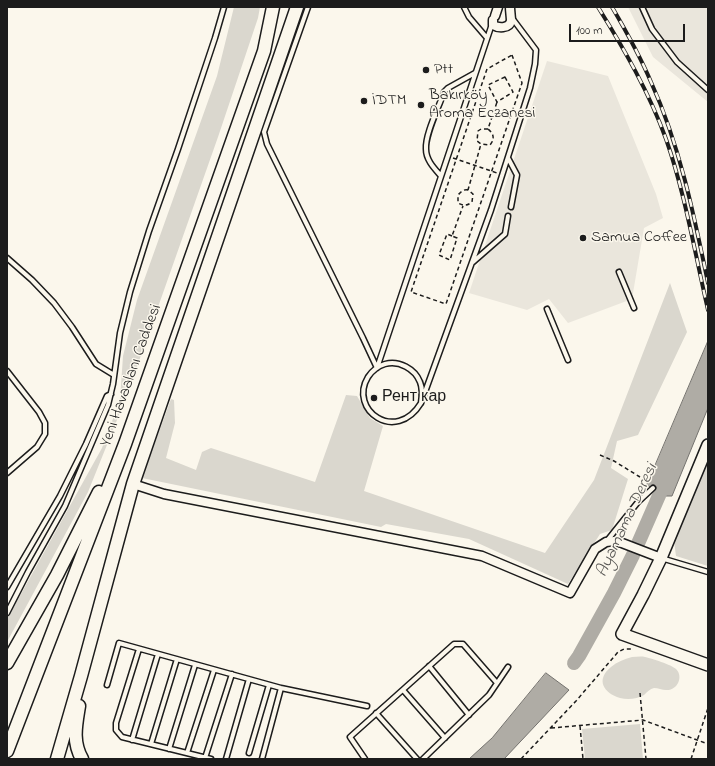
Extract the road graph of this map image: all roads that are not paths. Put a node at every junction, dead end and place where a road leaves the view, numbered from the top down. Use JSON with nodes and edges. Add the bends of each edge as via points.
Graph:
{"nodes":[{"id":1,"x":224,"y":7,"type":"edge"},
{"id":2,"x":273,"y":7,"type":"edge"},
{"id":3,"x":297,"y":7,"type":"edge"},
{"id":4,"x":308,"y":7,"type":"edge"},
{"id":5,"x":464,"y":7,"type":"edge"},
{"id":6,"x":498,"y":7,"type":"edge"},
{"id":7,"x":642,"y":7,"type":"edge"},
{"id":8,"x":510,"y":11,"type":"edge"},
{"id":9,"x":494,"y":18,"type":"junction"},
{"id":10,"x":487,"y":38,"type":"junction"},
{"id":11,"x":475,"y":72,"type":"junction"},
{"id":12,"x":708,"y":90,"type":"edge"},
{"id":13,"x":508,"y":158,"type":"junction"},
{"id":14,"x":441,"y":176,"type":"junction"},
{"id":15,"x":511,"y":207,"type":"dead end"},
{"id":16,"x":508,"y":216,"type":"dead end"},
{"id":17,"x":7,"y":258,"type":"edge"},
{"id":18,"x":472,"y":262,"type":"junction"},
{"id":19,"x":619,"y":272,"type":"dead end"},
{"id":20,"x":634,"y":308,"type":"dead end"},
{"id":21,"x":547,"y":309,"type":"dead end"},
{"id":22,"x":568,"y":360,"type":"dead end"},
{"id":23,"x":376,"y":368,"type":"junction"},
{"id":24,"x":7,"y":371,"type":"edge"},
{"id":25,"x":114,"y":375,"type":"junction"},
{"id":26,"x":111,"y":394,"type":"junction"},
{"id":27,"x":420,"y":403,"type":"junction"},
{"id":28,"x":125,"y":444,"type":"junction"},
{"id":29,"x":708,"y":445,"type":"edge"},
{"id":30,"x":7,"y":473,"type":"edge"},
{"id":31,"x":133,"y":484,"type":"junction"},
{"id":32,"x":653,"y":488,"type":"dead end"},
{"id":33,"x":606,"y":542,"type":"junction"},
{"id":34,"x":657,"y":557,"type":"junction"},
{"id":35,"x":708,"y":572,"type":"edge"},
{"id":36,"x":7,"y":587,"type":"edge"},
{"id":37,"x":7,"y":613,"type":"edge"},
{"id":38,"x":139,"y":649,"type":"junction"},
{"id":39,"x":158,"y":654,"type":"junction"},
{"id":40,"x":177,"y":659,"type":"junction"},
{"id":41,"x":7,"y":663,"type":"edge"},
{"id":42,"x":195,"y":664,"type":"junction"},
{"id":43,"x":429,"y":666,"type":"junction"},
{"id":44,"x":708,"y":666,"type":"edge"},
{"id":45,"x":508,"y":667,"type":"dead end"},
{"id":46,"x":214,"y":670,"type":"junction"},
{"id":47,"x":232,"y":674,"type":"junction"},
{"id":48,"x":81,"y":676,"type":"junction"},
{"id":49,"x":249,"y":679,"type":"junction"},
{"id":50,"x":498,"y":684,"type":"junction"},
{"id":51,"x":107,"y":685,"type":"dead end"},
{"id":52,"x":269,"y":685,"type":"junction"},
{"id":53,"x":280,"y":688,"type":"junction"},
{"id":54,"x":403,"y":690,"type":"junction"},
{"id":55,"x":367,"y":706,"type":"dead end"},
{"id":56,"x":376,"y":713,"type":"junction"},
{"id":57,"x":469,"y":715,"type":"junction"},
{"id":58,"x":445,"y":738,"type":"junction"},
{"id":59,"x":132,"y":740,"type":"junction"},
{"id":60,"x":151,"y":744,"type":"junction"},
{"id":61,"x":169,"y":749,"type":"junction"},
{"id":62,"x":7,"y":751,"type":"edge"},
{"id":63,"x":249,"y":752,"type":"dead end"},
{"id":64,"x":186,"y":753,"type":"junction"},
{"id":65,"x":205,"y":758,"type":"junction"},
{"id":66,"x":57,"y":759,"type":"edge"},
{"id":67,"x":82,"y":759,"type":"edge"},
{"id":68,"x":211,"y":759,"type":"edge"},
{"id":69,"x":226,"y":759,"type":"edge"},
{"id":70,"x":262,"y":759,"type":"edge"},
{"id":71,"x":365,"y":759,"type":"edge"},
{"id":72,"x":418,"y":759,"type":"edge"},
{"id":73,"x":423,"y":759,"type":"edge"}],
"edges":[{"from":1,"to":25,"type":"lane","via":[[130,292],[120,333]]},
{"from":2,"to":28,"type":"main road","name":"Yeni Havaalanı Caddesi","via":[[264,51]]},
{"from":3,"to":31,"type":"main road"},
{"from":4,"to":23,"type":"lane","via":[[264,132],[267,144]]},
{"from":5,"to":10,"type":"lane"},
{"from":6,"to":9,"type":"street"},
{"from":7,"to":12,"type":"lane","via":[[652,29],[677,62]]},
{"from":8,"to":9,"type":"street","via":[[509,25],[496,27],[493,25]]},
{"from":8,"to":13,"type":"lane","via":[[536,50],[530,88]]},
{"from":9,"to":10,"type":"lane"},
{"from":10,"to":11,"type":"lane"},
{"from":11,"to":14,"type":"lane"},
{"from":11,"to":14,"type":"lane","via":[[444,92],[429,132],[426,150],[430,163]]},
{"from":13,"to":15,"type":"lane","via":[[518,175]]},
{"from":13,"to":18,"type":"lane"},
{"from":14,"to":23,"type":"lane"},
{"from":16,"to":18,"type":"lane","via":[[505,234]]},
{"from":17,"to":25,"type":"lane","via":[[54,303],[96,364]]},
{"from":18,"to":27,"type":"lane"},
{"from":19,"to":20,"type":"lane"},
{"from":21,"to":22,"type":"lane"},
{"from":23,"to":27,"type":"lane","via":[[397,363],[415,373],[421,382]]},
{"from":23,"to":27,"type":"lane","via":[[366,381],[363,392],[365,402],[377,418],[387,422],[407,419]]},
{"from":24,"to":30,"type":"lane","via":[[39,412],[45,423],[45,434],[37,447]]},
{"from":25,"to":26,"type":"lane"},
{"from":26,"to":36,"type":"lane","via":[[107,396],[60,496]]},
{"from":26,"to":37,"type":"lane","via":[[105,415],[65,506]]},
{"from":28,"to":41,"type":"main road","via":[[57,575]]},
{"from":28,"to":62,"type":"main road","name":"Yeni Havaalanı Caddesi"},
{"from":29,"to":34,"type":"street"},
{"from":31,"to":33,"type":"street","via":[[164,494],[482,556],[570,593],[595,549]]},
{"from":31,"to":48,"type":"main road"},
{"from":32,"to":33,"type":"lane","via":[[638,502]]},
{"from":33,"to":34,"type":"street","via":[[622,543]]},
{"from":34,"to":35,"type":"lane"},
{"from":34,"to":44,"type":"street","via":[[644,595],[622,634]]},
{"from":38,"to":39,"type":"lane"},
{"from":38,"to":51,"type":"lane","via":[[119,644]]},
{"from":38,"to":59,"type":"lane","via":[[116,723],[119,735]]},
{"from":39,"to":40,"type":"lane"},
{"from":39,"to":59,"type":"lane"},
{"from":40,"to":42,"type":"lane"},
{"from":40,"to":60,"type":"lane"},
{"from":42,"to":46,"type":"lane"},
{"from":42,"to":61,"type":"lane"},
{"from":43,"to":50,"type":"lane","via":[[454,644],[464,644]]},
{"from":43,"to":54,"type":"lane"},
{"from":43,"to":57,"type":"lane"},
{"from":45,"to":50,"type":"lane"},
{"from":46,"to":47,"type":"lane"},
{"from":46,"to":64,"type":"lane"},
{"from":47,"to":49,"type":"lane"},
{"from":47,"to":65,"type":"lane"},
{"from":48,"to":66,"type":"main road"},
{"from":48,"to":67,"type":"main road","via":[[76,738],[77,750]]},
{"from":49,"to":52,"type":"lane"},
{"from":49,"to":69,"type":"lane"},
{"from":50,"to":57,"type":"lane"},
{"from":52,"to":53,"type":"lane"},
{"from":52,"to":63,"type":"lane"},
{"from":53,"to":55,"type":"lane"},
{"from":53,"to":70,"type":"lane"},
{"from":54,"to":56,"type":"lane"},
{"from":54,"to":58,"type":"lane"},
{"from":56,"to":71,"type":"lane","via":[[350,737]]},
{"from":56,"to":72,"type":"lane"},
{"from":57,"to":58,"type":"lane"},
{"from":58,"to":73,"type":"lane"},
{"from":59,"to":60,"type":"lane"},
{"from":60,"to":61,"type":"lane"},
{"from":61,"to":64,"type":"lane"},
{"from":64,"to":65,"type":"lane"},
{"from":65,"to":68,"type":"lane"}]}
